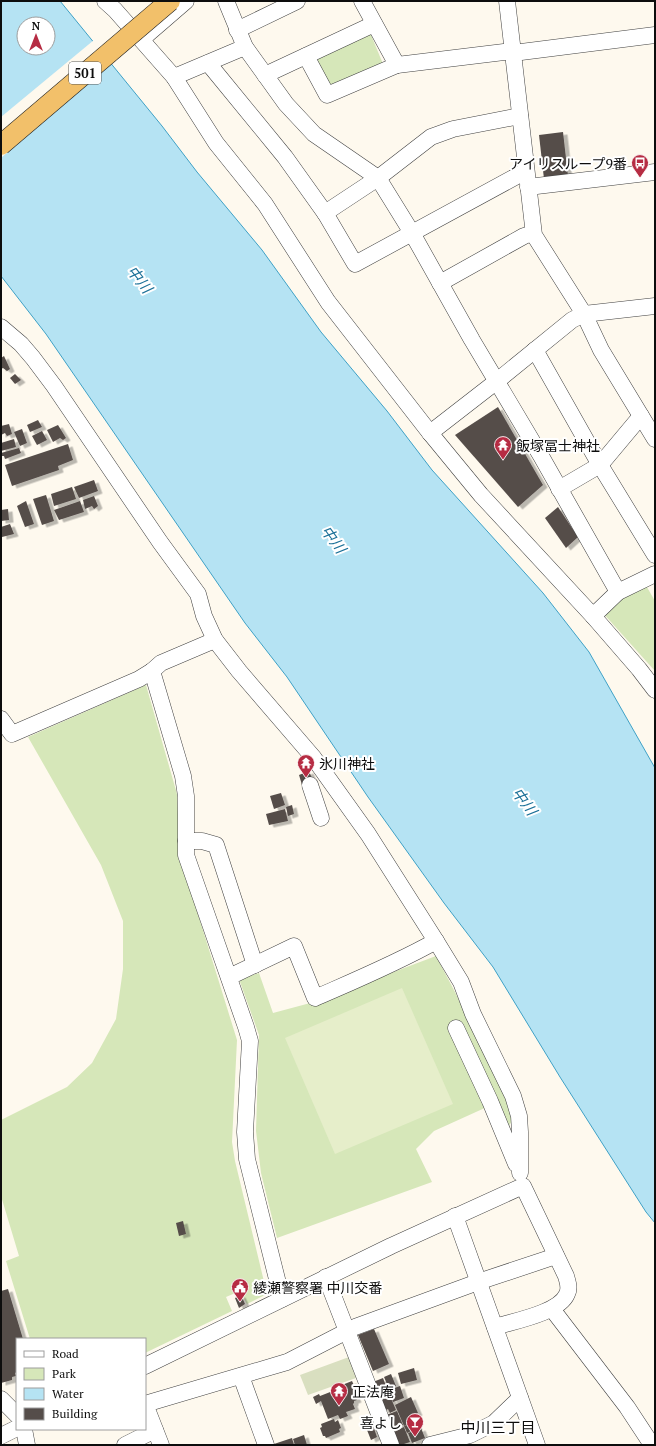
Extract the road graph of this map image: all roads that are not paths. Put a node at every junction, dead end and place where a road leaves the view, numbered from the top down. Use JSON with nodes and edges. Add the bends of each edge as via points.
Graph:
{"nodes":[{"id":1,"x":152,"y":1,"type":"edge"},
{"id":2,"x":170,"y":1,"type":"edge"},
{"id":3,"x":186,"y":1,"type":"edge"},
{"id":4,"x":226,"y":1,"type":"edge"},
{"id":5,"x":297,"y":1,"type":"edge"},
{"id":6,"x":362,"y":1,"type":"edge"},
{"id":7,"x":507,"y":1,"type":"edge"},
{"id":8,"x":116,"y":4,"type":"edge"},
{"id":9,"x":374,"y":24,"type":"junction"},
{"id":10,"x":237,"y":30,"type":"junction"},
{"id":11,"x":655,"y":35,"type":"edge"},
{"id":12,"x":142,"y":40,"type":"junction"},
{"id":13,"x":245,"y":47,"type":"junction"},
{"id":14,"x":512,"y":52,"type":"junction"},
{"id":15,"x":306,"y":56,"type":"junction"},
{"id":16,"x":208,"y":63,"type":"junction"},
{"id":17,"x":397,"y":65,"type":"junction"},
{"id":18,"x":266,"y":75,"type":"junction"},
{"id":19,"x":174,"y":77,"type":"junction"},
{"id":20,"x":520,"y":116,"type":"junction"},
{"id":21,"x":1,"y":130,"type":"edge"},
{"id":22,"x":1,"y":145,"type":"edge"},
{"id":23,"x":526,"y":171,"type":"junction"},
{"id":24,"x":655,"y":172,"type":"edge"},
{"id":25,"x":378,"y":178,"type":"junction"},
{"id":26,"x":528,"y":187,"type":"junction"},
{"id":27,"x":325,"y":214,"type":"junction"},
{"id":28,"x":412,"y":233,"type":"junction"},
{"id":29,"x":534,"y":233,"type":"junction"},
{"id":30,"x":440,"y":283,"type":"junction"},
{"id":31,"x":655,"y":306,"type":"edge"},
{"id":32,"x":584,"y":314,"type":"junction"},
{"id":33,"x":1,"y":326,"type":"edge"},
{"id":34,"x":535,"y":350,"type":"junction"},
{"id":35,"x":497,"y":381,"type":"junction"},
{"id":36,"x":646,"y":416,"type":"edge"},
{"id":37,"x":430,"y":433,"type":"junction"},
{"id":38,"x":655,"y":439,"type":"edge"},
{"id":39,"x":600,"y":465,"type":"junction"},
{"id":40,"x":559,"y":488,"type":"junction"},
{"id":41,"x":655,"y":555,"type":"edge"},
{"id":42,"x":655,"y":574,"type":"edge"},
{"id":43,"x":618,"y":592,"type":"junction"},
{"id":44,"x":593,"y":616,"type":"junction"},
{"id":45,"x":215,"y":640,"type":"junction"},
{"id":46,"x":152,"y":671,"type":"junction"},
{"id":47,"x":655,"y":690,"type":"edge"},
{"id":48,"x":1,"y":719,"type":"edge"},
{"id":49,"x":310,"y":786,"type":"dead end"},
{"id":50,"x":321,"y":818,"type":"dead end"},
{"id":51,"x":186,"y":841,"type":"junction"},
{"id":52,"x":436,"y":940,"type":"junction"},
{"id":53,"x":255,"y":965,"type":"junction"},
{"id":54,"x":229,"y":977,"type":"junction"},
{"id":55,"x":456,"y":1028,"type":"dead end"},
{"id":56,"x":455,"y":1216,"type":"junction"},
{"id":57,"x":556,"y":1256,"type":"junction"},
{"id":58,"x":326,"y":1278,"type":"junction"},
{"id":59,"x":478,"y":1282,"type":"junction"},
{"id":60,"x":282,"y":1300,"type":"junction"},
{"id":61,"x":552,"y":1309,"type":"junction"},
{"id":62,"x":495,"y":1327,"type":"junction"},
{"id":63,"x":346,"y":1331,"type":"junction"},
{"id":64,"x":146,"y":1366,"type":"edge"},
{"id":65,"x":240,"y":1376,"type":"junction"},
{"id":66,"x":520,"y":1398,"type":"junction"},
{"id":67,"x":1,"y":1399,"type":"edge"},
{"id":68,"x":146,"y":1404,"type":"edge"},
{"id":69,"x":146,"y":1407,"type":"edge"},
{"id":70,"x":16,"y":1414,"type":"edge"},
{"id":71,"x":16,"y":1428,"type":"edge"},
{"id":72,"x":24,"y":1430,"type":"edge"},
{"id":73,"x":155,"y":1430,"type":"junction"},
{"id":74,"x":1,"y":1436,"type":"edge"},
{"id":75,"x":27,"y":1445,"type":"edge"},
{"id":76,"x":125,"y":1445,"type":"edge"},
{"id":77,"x":161,"y":1445,"type":"edge"},
{"id":78,"x":266,"y":1445,"type":"edge"},
{"id":79,"x":391,"y":1445,"type":"edge"},
{"id":80,"x":430,"y":1445,"type":"edge"},
{"id":81,"x":536,"y":1445,"type":"edge"},
{"id":82,"x":652,"y":1445,"type":"edge"}],
"edges":[{"from":1,"to":21,"type":"main road","number":"501"},
{"from":2,"to":22,"type":"main road","number":"501","bridge":true},
{"from":3,"to":12,"type":"street"},
{"from":4,"to":10,"type":"street"},
{"from":5,"to":10,"type":"street"},
{"from":6,"to":9,"type":"street"},
{"from":7,"to":14,"type":"street"},
{"from":8,"to":12,"type":"street"},
{"from":9,"to":15,"type":"street"},
{"from":9,"to":17,"type":"street"},
{"from":10,"to":13,"type":"street"},
{"from":11,"to":14,"type":"street"},
{"from":12,"to":19,"type":"street"},
{"from":13,"to":16,"type":"street"},
{"from":13,"to":18,"type":"street"},
{"from":14,"to":17,"type":"street"},
{"from":14,"to":20,"type":"street"},
{"from":15,"to":17,"type":"street","via":[[327,95]]},
{"from":15,"to":18,"type":"street"},
{"from":16,"to":19,"type":"street"},
{"from":16,"to":27,"type":"street","via":[[285,158]]},
{"from":18,"to":25,"type":"street","via":[[286,104],[314,134]]},
{"from":19,"to":37,"type":"street","via":[[216,143],[266,204],[328,302]]},
{"from":20,"to":23,"type":"street"},
{"from":20,"to":25,"type":"street","via":[[446,131],[431,138]]},
{"from":23,"to":26,"type":"street"},
{"from":23,"to":28,"type":"street"},
{"from":24,"to":26,"type":"street"},
{"from":25,"to":27,"type":"street"},
{"from":25,"to":28,"type":"street"},
{"from":26,"to":29,"type":"street"},
{"from":27,"to":28,"type":"street","via":[[355,264]]},
{"from":28,"to":30,"type":"street"},
{"from":29,"to":30,"type":"street","via":[[524,236]]},
{"from":29,"to":32,"type":"street"},
{"from":30,"to":35,"type":"street"},
{"from":31,"to":32,"type":"street"},
{"from":32,"to":34,"type":"street","via":[[572,320]]},
{"from":32,"to":36,"type":"street","via":[[601,350]]},
{"from":33,"to":45,"type":"street","via":[[21,344],[54,386],[198,594]]},
{"from":34,"to":35,"type":"street"},
{"from":34,"to":39,"type":"street"},
{"from":35,"to":37,"type":"street"},
{"from":35,"to":40,"type":"street"},
{"from":36,"to":38,"type":"street"},
{"from":36,"to":39,"type":"street"},
{"from":37,"to":44,"type":"street","via":[[481,495]]},
{"from":39,"to":40,"type":"street"},
{"from":39,"to":41,"type":"street"},
{"from":40,"to":43,"type":"street"},
{"from":42,"to":43,"type":"street"},
{"from":43,"to":44,"type":"street"},
{"from":44,"to":47,"type":"street"},
{"from":45,"to":46,"type":"street","via":[[161,663]]},
{"from":45,"to":52,"type":"street","via":[[317,762]]},
{"from":46,"to":48,"type":"street","via":[[12,734]]},
{"from":46,"to":51,"type":"street","via":[[183,776],[186,796]]},
{"from":49,"to":50,"type":"street"},
{"from":51,"to":53,"type":"street","via":[[202,840],[216,845]]},
{"from":51,"to":54,"type":"street","via":[[186,855]]},
{"from":52,"to":53,"type":"street","via":[[389,965],[315,998],[294,946]]},
{"from":52,"to":55,"type":"street","via":[[461,982],[473,1014],[513,1096],[520,1132],[520,1173]]},
{"from":53,"to":54,"type":"street"},
{"from":54,"to":60,"type":"street","via":[[250,1042],[245,1132],[247,1159]]},
{"from":56,"to":57,"type":"street","via":[[523,1186]]},
{"from":56,"to":58,"type":"street"},
{"from":56,"to":59,"type":"street"},
{"from":57,"to":59,"type":"street"},
{"from":57,"to":61,"type":"street","via":[[569,1286],[563,1302]]},
{"from":58,"to":60,"type":"street"},
{"from":58,"to":63,"type":"street"},
{"from":59,"to":62,"type":"street"},
{"from":59,"to":63,"type":"street"},
{"from":60,"to":64,"type":"street"},
{"from":61,"to":62,"type":"street"},
{"from":61,"to":82,"type":"street","via":[[627,1407]]},
{"from":62,"to":66,"type":"street"},
{"from":63,"to":65,"type":"street","via":[[300,1357]]},
{"from":63,"to":79,"type":"street"},
{"from":65,"to":68,"type":"street"},
{"from":65,"to":78,"type":"street"},
{"from":66,"to":80,"type":"street","via":[[494,1423],[470,1434]]},
{"from":66,"to":81,"type":"street"},
{"from":67,"to":70,"type":"street"},
{"from":69,"to":73,"type":"street"},
{"from":71,"to":74,"type":"street"},
{"from":72,"to":75,"type":"street"},
{"from":73,"to":76,"type":"street"},
{"from":73,"to":77,"type":"street"}]}
